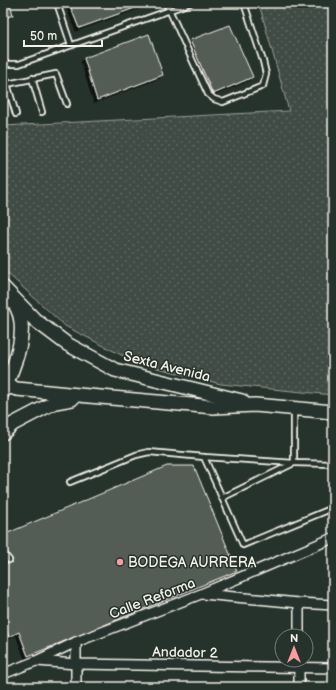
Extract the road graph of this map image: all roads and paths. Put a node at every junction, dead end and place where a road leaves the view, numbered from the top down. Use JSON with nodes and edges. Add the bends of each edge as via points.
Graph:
{"nodes":[{"id":1,"x":57,"y":3,"type":"edge"},
{"id":2,"x":166,"y":3,"type":"edge"},
{"id":3,"x":190,"y":3,"type":"edge"},
{"id":4,"x":244,"y":3,"type":"edge"},
{"id":5,"x":169,"y":10,"type":"junction"},
{"id":6,"x":71,"y":45,"type":"junction"},
{"id":7,"x":3,"y":64,"type":"edge"},
{"id":8,"x":3,"y":70,"type":"edge"},
{"id":9,"x":32,"y":78,"type":"junction"},
{"id":10,"x":7,"y":84,"type":"junction"},
{"id":11,"x":67,"y":104,"type":"dead end"},
{"id":12,"x":42,"y":112,"type":"dead end"},
{"id":13,"x":16,"y":114,"type":"dead end"},
{"id":14,"x":3,"y":287,"type":"edge"},
{"id":15,"x":4,"y":388,"type":"edge"},
{"id":16,"x":89,"y":396,"type":"junction"},
{"id":17,"x":255,"y":405,"type":"junction"},
{"id":18,"x":294,"y":409,"type":"junction"},
{"id":19,"x":333,"y":412,"type":"edge"},
{"id":20,"x":3,"y":434,"type":"edge"},
{"id":21,"x":204,"y":457,"type":"junction"},
{"id":22,"x":294,"y":463,"type":"junction"},
{"id":23,"x":333,"y":464,"type":"edge"},
{"id":24,"x":70,"y":482,"type":"dead end"},
{"id":25,"x":222,"y":498,"type":"junction"},
{"id":26,"x":333,"y":508,"type":"edge"},
{"id":27,"x":333,"y":538,"type":"edge"},
{"id":28,"x":3,"y":552,"type":"edge"},
{"id":29,"x":9,"y":560,"type":"dead end"},
{"id":30,"x":201,"y":594,"type":"junction"},
{"id":31,"x":298,"y":603,"type":"junction"},
{"id":32,"x":333,"y":604,"type":"edge"},
{"id":33,"x":298,"y":628,"type":"edge"},
{"id":34,"x":76,"y":642,"type":"junction"},
{"id":35,"x":36,"y":661,"type":"junction"},
{"id":36,"x":76,"y":664,"type":"junction"},
{"id":37,"x":274,"y":664,"type":"edge"},
{"id":38,"x":314,"y":666,"type":"edge"},
{"id":39,"x":298,"y":668,"type":"edge"},
{"id":40,"x":333,"y":668,"type":"edge"},
{"id":41,"x":3,"y":674,"type":"edge"},
{"id":42,"x":76,"y":687,"type":"edge"},
{"id":43,"x":298,"y":687,"type":"edge"}],
"edges":[{"from":1,"to":6,"type":"lane"},
{"from":2,"to":5,"type":"lane"},
{"from":3,"to":5,"type":"lane"},
{"from":4,"to":5,"type":"lane","via":[[266,74],[263,86],[222,102],[208,94]]},
{"from":5,"to":6,"type":"lane"},
{"from":6,"to":7,"type":"lane","via":[[19,64]]},
{"from":8,"to":10,"type":"lane"},
{"from":9,"to":10,"type":"lane"},
{"from":9,"to":11,"type":"lane","via":[[56,74]]},
{"from":9,"to":12,"type":"lane"},
{"from":10,"to":13,"type":"lane"},
{"from":14,"to":15,"type":"main road","via":[[21,318],[18,352]]},
{"from":14,"to":17,"type":"main road","name":"Sexta Avenida","via":[[34,320],[67,344],[115,370]]},
{"from":15,"to":16,"type":"main road"},
{"from":16,"to":17,"type":"main road","via":[[214,407]]},
{"from":16,"to":20,"type":"main road","via":[[55,402],[13,424]]},
{"from":17,"to":18,"type":"main road"},
{"from":18,"to":19,"type":"main road"},
{"from":18,"to":22,"type":"lane"},
{"from":21,"to":22,"type":"lane"},
{"from":21,"to":24,"type":"lane","via":[[149,452]]},
{"from":21,"to":25,"type":"lane"},
{"from":22,"to":23,"type":"lane"},
{"from":22,"to":25,"type":"lane"},
{"from":25,"to":26,"type":"lane","via":[[243,545]]},
{"from":27,"to":30,"type":"street","name":"Calle Reforma"},
{"from":28,"to":29,"type":"lane"},
{"from":30,"to":31,"type":"street"},
{"from":30,"to":34,"type":"street","name":"Calle Reforma"},
{"from":31,"to":32,"type":"street"},
{"from":31,"to":33,"type":"street"},
{"from":34,"to":35,"type":"street","name":"Calle Reforma"},
{"from":34,"to":36,"type":"street"},
{"from":35,"to":36,"type":"street","name":"Andador 2"},
{"from":35,"to":41,"type":"street","name":"Calle Reforma"},
{"from":36,"to":37,"type":"street","name":"Andador 2"},
{"from":36,"to":42,"type":"street"},
{"from":38,"to":40,"type":"street","name":"Andador 2"},
{"from":39,"to":43,"type":"street"}]}
